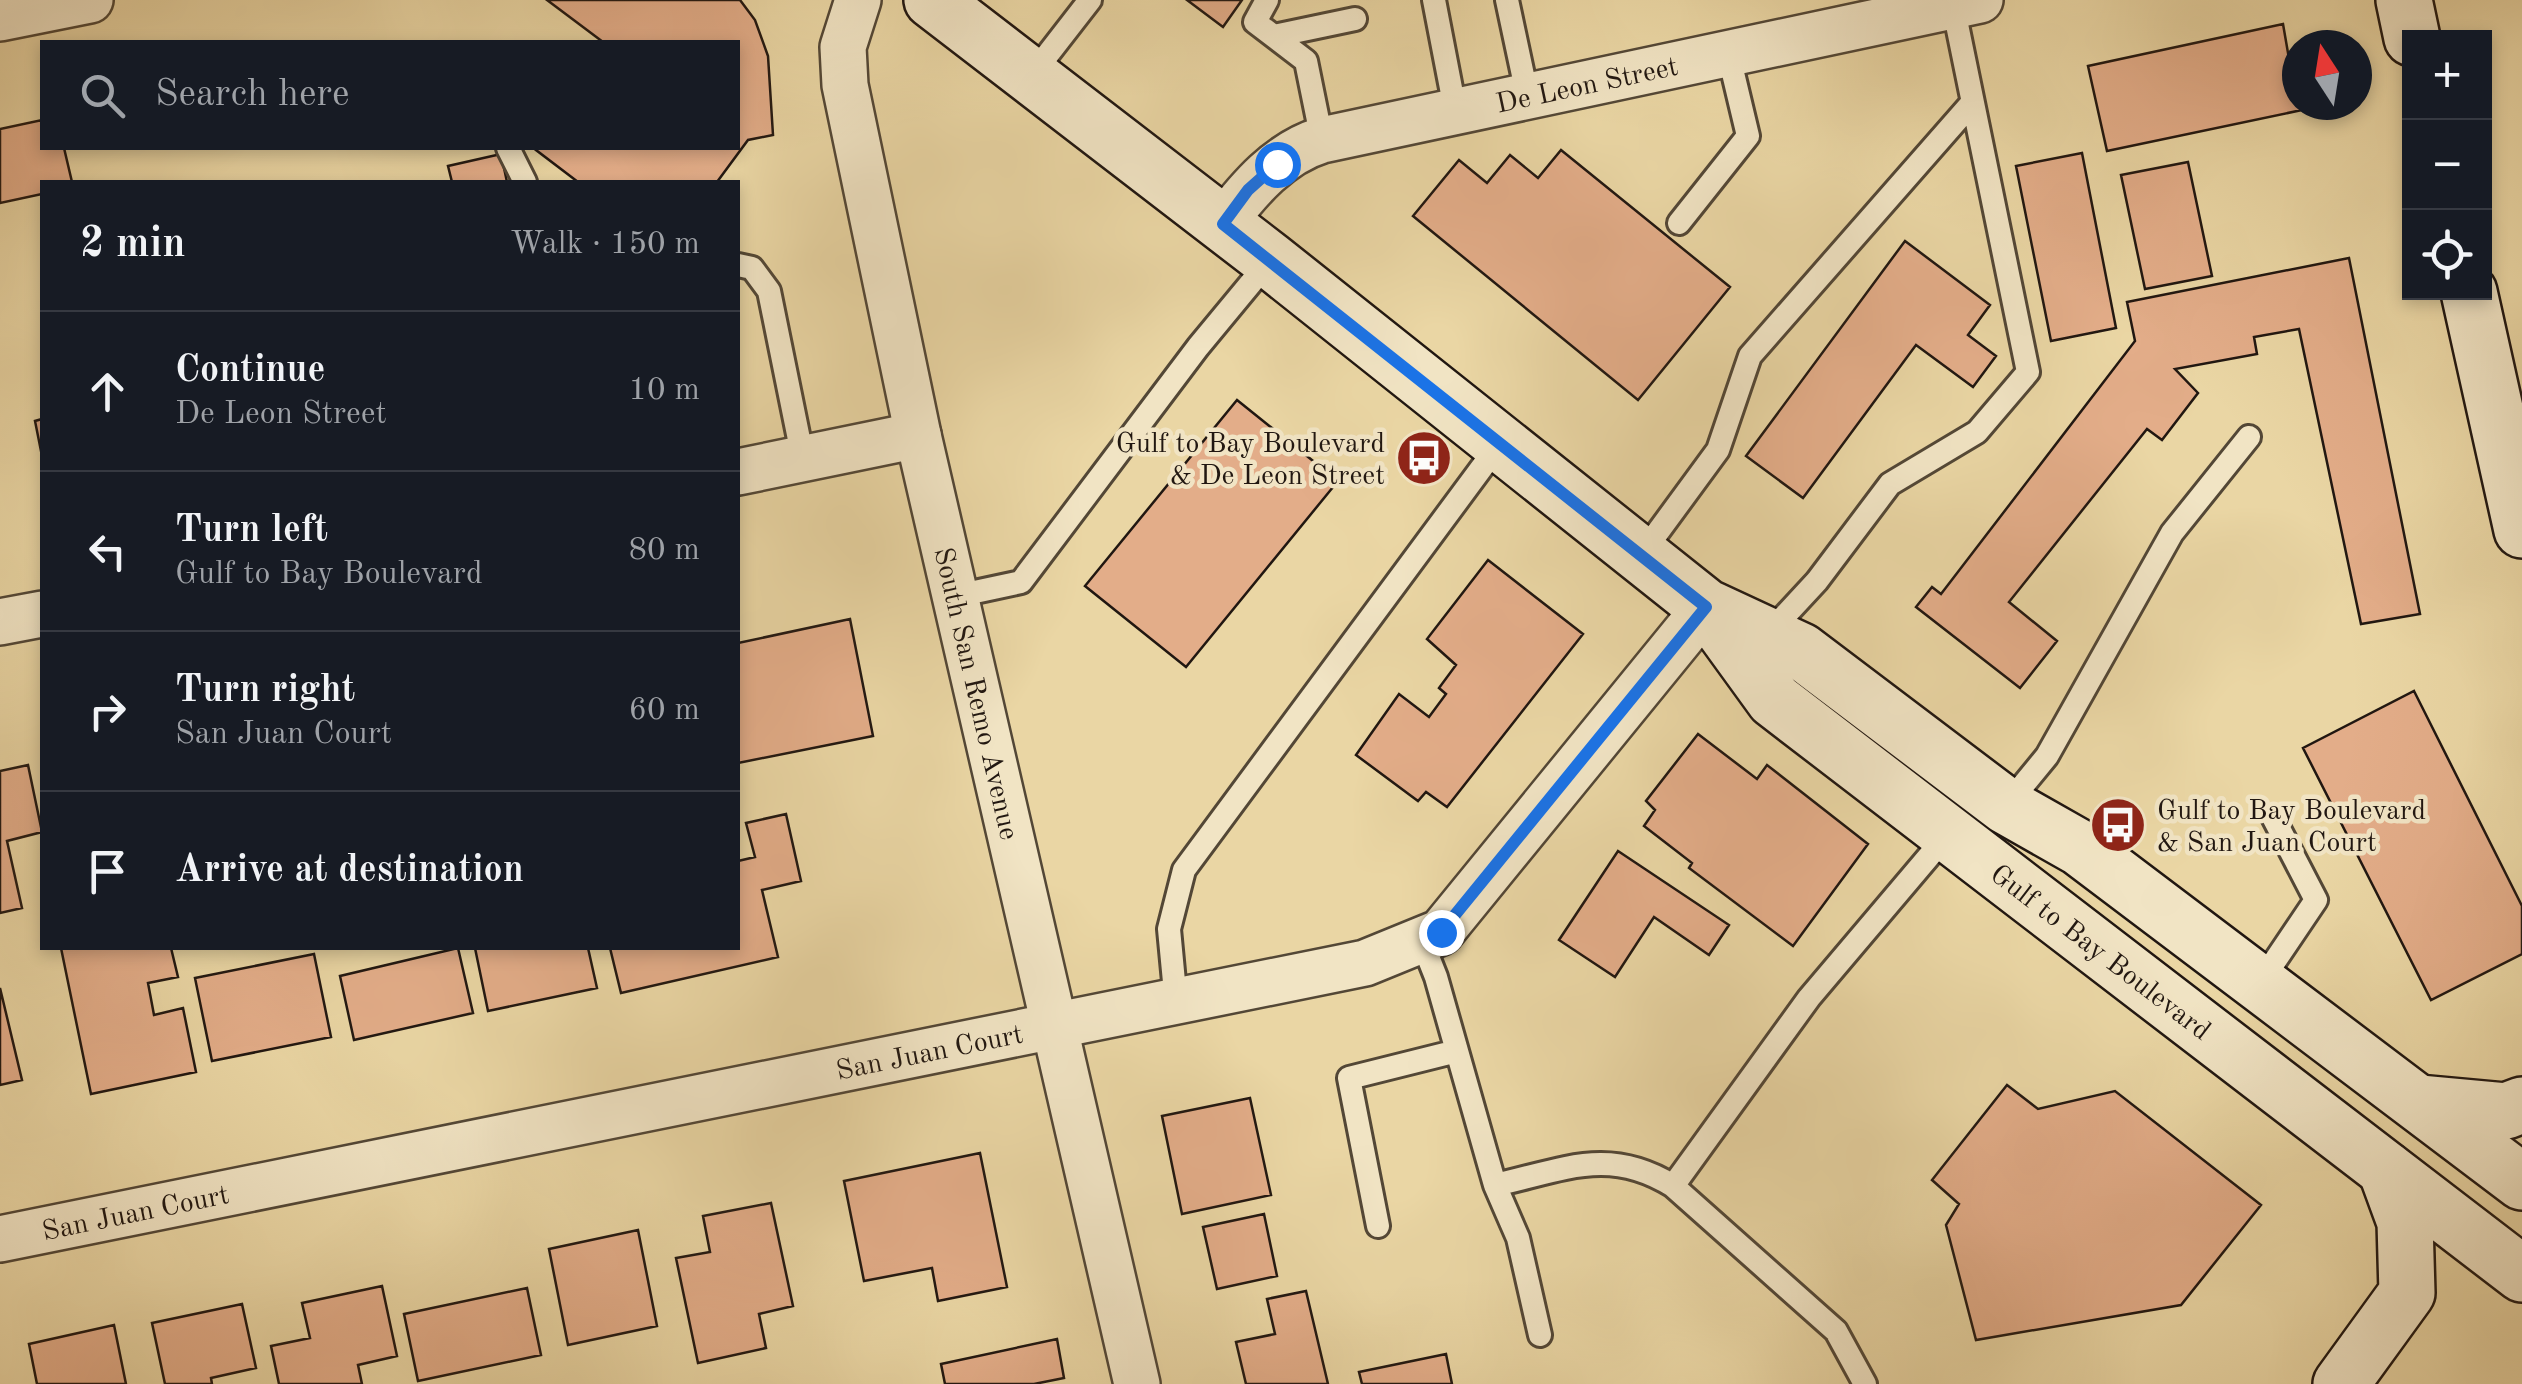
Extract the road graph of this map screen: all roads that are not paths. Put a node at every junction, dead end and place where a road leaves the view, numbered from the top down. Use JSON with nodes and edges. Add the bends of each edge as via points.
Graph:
{"nodes":[{"id":1,"x":90,"y":0,"type":"edge"},
{"id":2,"x":858,"y":0,"type":"edge"},
{"id":3,"x":932,"y":0,"type":"edge"},
{"id":4,"x":1090,"y":0,"type":"edge"},
{"id":5,"x":1267,"y":0,"type":"edge"},
{"id":6,"x":1434,"y":0,"type":"edge"},
{"id":7,"x":1506,"y":0,"type":"edge"},
{"id":8,"x":2404,"y":0,"type":"edge"},
{"id":9,"x":1966,"y":3,"type":"edge"},
{"id":10,"x":0,"y":18,"type":"edge"},
{"id":11,"x":1356,"y":19,"type":"dead end"},
{"id":12,"x":2410,"y":30,"type":"edge"},
{"id":13,"x":1274,"y":36,"type":"junction"},
{"id":14,"x":1728,"y":52,"type":"junction"},
{"id":15,"x":1031,"y":76,"type":"junction"},
{"id":16,"x":1527,"y":94,"type":"junction"},
{"id":17,"x":1971,"y":104,"type":"junction"},
{"id":18,"x":1455,"y":109,"type":"junction"},
{"id":19,"x":1322,"y":140,"type":"junction"},
{"id":20,"x":509,"y":150,"type":"edge"},
{"id":21,"x":524,"y":180,"type":"edge"},
{"id":22,"x":1679,"y":222,"type":"dead end"},
{"id":23,"x":1223,"y":224,"type":"junction"},
{"id":24,"x":1270,"y":260,"type":"junction"},
{"id":25,"x":740,"y":265,"type":"edge"},
{"id":26,"x":2471,"y":300,"type":"edge"},
{"id":27,"x":918,"y":435,"type":"junction"},
{"id":28,"x":2249,"y":437,"type":"dead end"},
{"id":29,"x":1500,"y":444,"type":"junction"},
{"id":30,"x":803,"y":458,"type":"junction"},
{"id":31,"x":740,"y":472,"type":"edge"},
{"id":32,"x":2522,"y":530,"type":"edge"},
{"id":33,"x":1641,"y":555,"type":"junction"},
{"id":34,"x":956,"y":596,"type":"junction"},
{"id":35,"x":1706,"y":607,"type":"junction"},
{"id":36,"x":40,"y":614,"type":"edge"},
{"id":37,"x":0,"y":622,"type":"edge"},
{"id":38,"x":1767,"y":635,"type":"junction"},
{"id":39,"x":2006,"y":806,"type":"junction"},
{"id":40,"x":2273,"y":817,"type":"dead end"},
{"id":41,"x":1946,"y":834,"type":"junction"},
{"id":42,"x":1421,"y":940,"type":"junction"},
{"id":43,"x":2258,"y":986,"type":"junction"},
{"id":44,"x":1176,"y":1002,"type":"junction"},
{"id":45,"x":1055,"y":1028,"type":"junction"},
{"id":46,"x":1457,"y":1051,"type":"junction"},
{"id":47,"x":2419,"y":1102,"type":"junction"},
{"id":48,"x":2522,"y":1105,"type":"edge"},
{"id":49,"x":2386,"y":1170,"type":"junction"},
{"id":50,"x":2522,"y":1182,"type":"edge"},
{"id":51,"x":1495,"y":1185,"type":"junction"},
{"id":52,"x":1673,"y":1186,"type":"junction"},
{"id":53,"x":1378,"y":1226,"type":"dead end"},
{"id":54,"x":0,"y":1238,"type":"edge"},
{"id":55,"x":2522,"y":1274,"type":"edge"},
{"id":56,"x":1540,"y":1335,"type":"dead end"},
{"id":57,"x":1137,"y":1384,"type":"edge"},
{"id":58,"x":1865,"y":1384,"type":"edge"},
{"id":59,"x":2340,"y":1384,"type":"edge"}],
"edges":[{"from":1,"to":10,"type":"street"},
{"from":2,"to":27,"type":"street","name":"South San Remo Avenue","via":[[843,46],[845,85]]},
{"from":3,"to":15,"type":"street","name":"Gulf to Bay Boulevard"},
{"from":4,"to":15,"type":"lane"},
{"from":5,"to":13,"type":"lane","via":[[1255,22]]},
{"from":6,"to":18,"type":"lane"},
{"from":7,"to":16,"type":"lane"},
{"from":8,"to":12,"type":"street"},
{"from":9,"to":14,"type":"street","name":"De Leon Street"},
{"from":9,"to":17,"type":"lane"},
{"from":11,"to":13,"type":"lane"},
{"from":13,"to":19,"type":"lane","via":[[1306,62]]},
{"from":14,"to":16,"type":"street","name":"De Leon Street"},
{"from":14,"to":22,"type":"lane","via":[[1748,136]]},
{"from":15,"to":23,"type":"street","name":"Gulf to Bay Boulevard"},
{"from":16,"to":18,"type":"street","name":"De Leon Street"},
{"from":17,"to":33,"type":"lane","via":[[1750,356],[1718,450]]},
{"from":17,"to":38,"type":"lane","via":[[2028,372],[1977,432],[1890,484]]},
{"from":18,"to":19,"type":"street","name":"De Leon Street"},
{"from":19,"to":23,"type":"street","name":"De Leon Street","via":[[1277,164]]},
{"from":20,"to":21,"type":"lane"},
{"from":23,"to":24,"type":"street","name":"Gulf to Bay Boulevard"},
{"from":24,"to":29,"type":"street","name":"Gulf to Bay Boulevard"},
{"from":24,"to":34,"type":"lane","via":[[1022,582]]},
{"from":25,"to":30,"type":"lane","via":[[752,268],[769,292]]},
{"from":26,"to":32,"type":"street"},
{"from":27,"to":30,"type":"street"},
{"from":27,"to":34,"type":"street","name":"South San Remo Avenue"},
{"from":28,"to":39,"type":"lane","via":[[2172,534],[2047,756]]},
{"from":29,"to":33,"type":"street","name":"Gulf to Bay Boulevard"},
{"from":29,"to":44,"type":"lane","via":[[1184,870],[1169,928]]},
{"from":30,"to":31,"type":"street"},
{"from":33,"to":35,"type":"street","name":"Gulf to Bay Boulevard"},
{"from":34,"to":45,"type":"street","name":"South San Remo Avenue"},
{"from":35,"to":38,"type":"street","name":"Gulf to Bay Boulevard"},
{"from":35,"to":41,"type":"street","name":"Gulf to Bay Boulevard","via":[[1774,700]]},
{"from":35,"to":42,"type":"street","name":"San Juan Court","via":[[1441,932]]},
{"from":36,"to":37,"type":"street"},
{"from":38,"to":39,"type":"street","name":"Gulf to Bay Boulevard","via":[[1801,651]]},
{"from":39,"to":43,"type":"street","name":"Gulf to Bay Boulevard","via":[[2080,848]]},
{"from":40,"to":43,"type":"lane","via":[[2316,900]]},
{"from":41,"to":49,"type":"street","name":"Gulf to Bay Boulevard"},
{"from":41,"to":52,"type":"lane","via":[[1809,998]]},
{"from":42,"to":44,"type":"street","name":"San Juan Court","via":[[1364,962]]},
{"from":42,"to":46,"type":"lane"},
{"from":43,"to":47,"type":"street","name":"Gulf to Bay Boulevard"},
{"from":44,"to":45,"type":"street","name":"San Juan Court"},
{"from":45,"to":54,"type":"street","name":"San Juan Court"},
{"from":45,"to":57,"type":"street","name":"South San Remo Avenue"},
{"from":46,"to":51,"type":"lane"},
{"from":46,"to":53,"type":"lane","via":[[1349,1078]]},
{"from":47,"to":48,"type":"street","via":[[2506,1112]]},
{"from":47,"to":50,"type":"street","name":"Gulf to Bay Boulevard"},
{"from":49,"to":55,"type":"street","name":"Gulf to Bay Boulevard"},
{"from":49,"to":59,"type":"street","via":[[2405,1222],[2407,1293]]},
{"from":51,"to":52,"type":"lane","via":[[1606,1161],[1645,1168]]},
{"from":51,"to":56,"type":"lane","via":[[1518,1238]]},
{"from":52,"to":58,"type":"lane","via":[[1836,1331]]}]}
